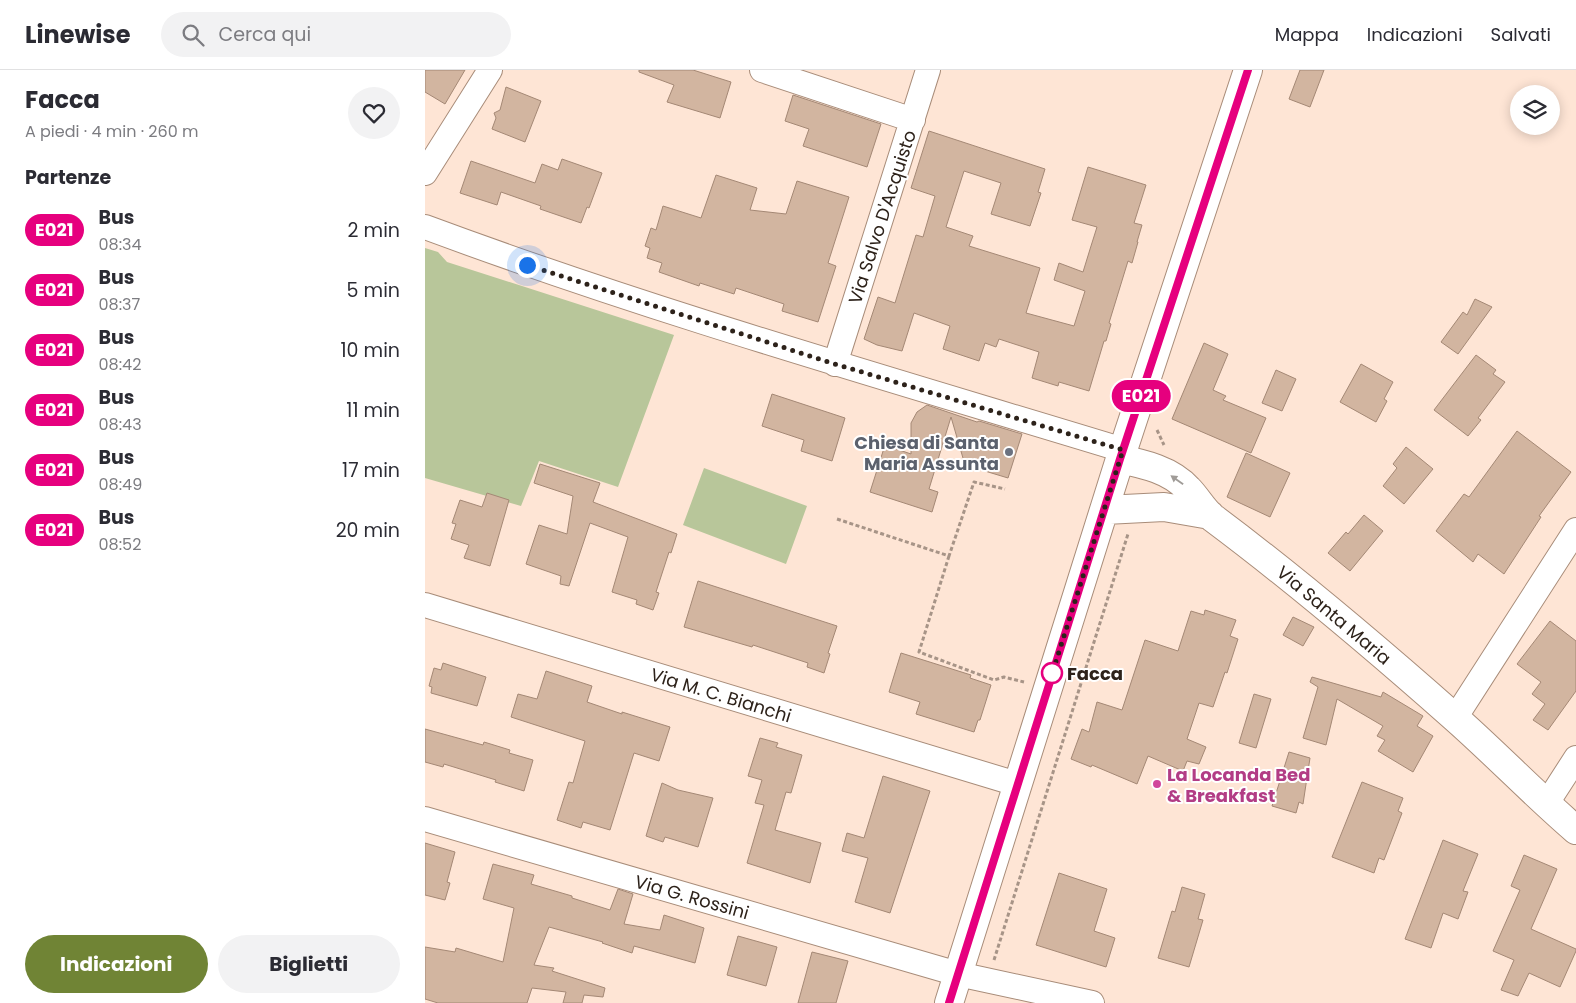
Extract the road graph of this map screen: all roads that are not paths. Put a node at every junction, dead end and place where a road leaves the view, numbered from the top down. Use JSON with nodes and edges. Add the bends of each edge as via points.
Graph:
{"nodes":[{"id":1,"x":490,"y":70,"type":"edge"},
{"id":2,"x":762,"y":70,"type":"edge"},
{"id":3,"x":928,"y":70,"type":"edge"},
{"id":4,"x":1248,"y":70,"type":"edge"},
{"id":5,"x":913,"y":120,"type":"junction"},
{"id":6,"x":425,"y":173,"type":"edge"},
{"id":7,"x":425,"y":227,"type":"edge"},
{"id":8,"x":835,"y":364,"type":"junction"},
{"id":9,"x":1122,"y":455,"type":"junction"},
{"id":10,"x":1105,"y":510,"type":"junction"},
{"id":11,"x":1210,"y":516,"type":"junction"},
{"id":12,"x":1576,"y":530,"type":"edge"},
{"id":13,"x":425,"y":605,"type":"edge"},
{"id":14,"x":1455,"y":718,"type":"junction"},
{"id":15,"x":1576,"y":758,"type":"edge"},
{"id":16,"x":1017,"y":784,"type":"junction"},
{"id":17,"x":1547,"y":803,"type":"junction"},
{"id":18,"x":425,"y":819,"type":"edge"},
{"id":19,"x":1576,"y":830,"type":"edge"},
{"id":20,"x":958,"y":974,"type":"junction"},
{"id":21,"x":949,"y":1003,"type":"edge"},
{"id":22,"x":1092,"y":1003,"type":"edge"}],
"edges":[{"from":1,"to":6,"type":"street"},
{"from":2,"to":5,"type":"street"},
{"from":3,"to":5,"type":"street","name":"Via Salvo D'Acquisto"},
{"from":4,"to":9,"type":"main road"},
{"from":5,"to":8,"type":"street","name":"Via Salvo D'Acquisto"},
{"from":7,"to":8,"type":"street","via":[[527,265]]},
{"from":8,"to":9,"type":"street"},
{"from":9,"to":10,"type":"main road"},
{"from":11,"to":9,"type":"main road","name":"Via Santa Maria","one_way":true,"via":[[1187,487],[1164,472]]},
{"from":10,"to":11,"type":"main road","name":"Via Santa Maria","via":[[1164,507]]},
{"from":10,"to":16,"type":"main road"},
{"from":11,"to":14,"type":"main road","name":"Via Santa Maria","via":[[1343,621]]},
{"from":12,"to":14,"type":"street"},
{"from":13,"to":16,"type":"street","name":"Via M. C. Bianchi"},
{"from":14,"to":17,"type":"main road","name":"Via Santa Maria"},
{"from":15,"to":17,"type":"street"},
{"from":16,"to":20,"type":"main road"},
{"from":17,"to":19,"type":"main road","name":"Via Santa Maria"},
{"from":18,"to":20,"type":"street","name":"Via G. Rossini"},
{"from":20,"to":21,"type":"main road"},
{"from":20,"to":22,"type":"street","name":"Via G. Rossini"}]}
